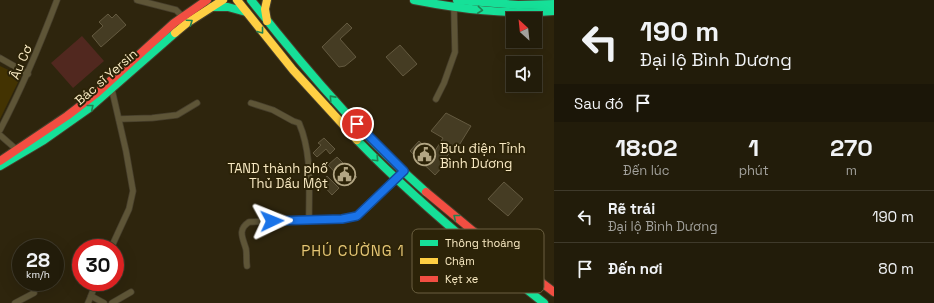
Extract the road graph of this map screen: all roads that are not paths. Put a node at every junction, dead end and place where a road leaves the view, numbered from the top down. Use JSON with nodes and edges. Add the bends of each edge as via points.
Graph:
{"nodes":[{"id":1,"x":57,"y":0,"type":"edge"},
{"id":2,"x":137,"y":0,"type":"edge"},
{"id":3,"x":223,"y":0,"type":"edge"},
{"id":4,"x":237,"y":0,"type":"edge"},
{"id":5,"x":251,"y":0,"type":"edge"},
{"id":6,"x":267,"y":0,"type":"edge"},
{"id":7,"x":414,"y":0,"type":"edge"},
{"id":8,"x":467,"y":1,"type":"edge"},
{"id":9,"x":208,"y":2,"type":"edge"},
{"id":10,"x":455,"y":4,"type":"edge"},
{"id":11,"x":554,"y":4,"type":"edge"},
{"id":12,"x":247,"y":12,"type":"junction"},
{"id":13,"x":554,"y":12,"type":"edge"},
{"id":14,"x":182,"y":17,"type":"junction"},
{"id":15,"x":268,"y":21,"type":"junction"},
{"id":16,"x":0,"y":58,"type":"edge"},
{"id":17,"x":139,"y":59,"type":"junction"},
{"id":18,"x":28,"y":74,"type":"junction"},
{"id":19,"x":110,"y":86,"type":"junction"},
{"id":20,"x":436,"y":98,"type":"dead end"},
{"id":21,"x":197,"y":103,"type":"dead end"},
{"id":22,"x":251,"y":103,"type":"dead end"},
{"id":23,"x":119,"y":119,"type":"junction"},
{"id":24,"x":0,"y":130,"type":"edge"},
{"id":25,"x":0,"y":135,"type":"edge"},
{"id":26,"x":42,"y":137,"type":"junction"},
{"id":27,"x":17,"y":150,"type":"junction"},
{"id":28,"x":0,"y":161,"type":"edge"},
{"id":29,"x":0,"y":166,"type":"edge"},
{"id":30,"x":404,"y":171,"type":"junction"},
{"id":31,"x":396,"y":179,"type":"junction"},
{"id":32,"x":308,"y":219,"type":"junction"},
{"id":33,"x":451,"y":229,"type":"edge"},
{"id":34,"x":471,"y":229,"type":"edge"},
{"id":35,"x":115,"y":239,"type":"edge"},
{"id":36,"x":246,"y":266,"type":"dead end"},
{"id":37,"x":544,"y":284,"type":"edge"},
{"id":38,"x":93,"y":291,"type":"edge"},
{"id":39,"x":131,"y":292,"type":"dead end"},
{"id":40,"x":554,"y":292,"type":"edge"},
{"id":41,"x":34,"y":293,"type":"dead end"},
{"id":42,"x":530,"y":293,"type":"edge"},
{"id":43,"x":91,"y":296,"type":"junction"},
{"id":44,"x":541,"y":302,"type":"edge"},
{"id":45,"x":15,"y":303,"type":"edge"},
{"id":46,"x":88,"y":303,"type":"edge"},
{"id":47,"x":104,"y":303,"type":"edge"},
{"id":48,"x":112,"y":303,"type":"edge"}],
"edges":[{"from":1,"to":18,"type":"street","name":"Âu Cơ"},
{"from":2,"to":14,"type":"street","via":[[176,10]]},
{"from":3,"to":9,"type":"main road","name":"Bác sĩ Yersin"},
{"from":4,"to":12,"type":"main road"},
{"from":5,"to":15,"type":"main road"},
{"from":6,"to":15,"type":"main road","via":[[265,9]]},
{"from":7,"to":10,"type":"main road"},
{"from":8,"to":10,"type":"main road"},
{"from":8,"to":11,"type":"main road","via":[[537,6]]},
{"from":9,"to":12,"type":"main road"},
{"from":9,"to":14,"type":"main road","name":"Bác sĩ Yersin"},
{"from":17,"to":9,"type":"main road","name":"Bác sĩ Yersin","one_way":true,"via":[[187,23]]},
{"from":10,"to":13,"type":"main road","one_way":true,"via":[[492,12]]},
{"from":10,"to":20,"type":"street","via":[[455,52]]},
{"from":12,"to":31,"type":"main road","one_way":true,"via":[[278,52],[327,107]]},
{"from":14,"to":17,"type":"main road","name":"Bác sĩ Yersin"},
{"from":30,"to":15,"type":"main road","one_way":true,"via":[[337,103]]},
{"from":16,"to":18,"type":"street"},
{"from":17,"to":19,"type":"main road","name":"Bác sĩ Yersin"},
{"from":18,"to":24,"type":"street","name":"Âu Cơ"},
{"from":19,"to":23,"type":"street"},
{"from":19,"to":26,"type":"main road","name":"Bác sĩ Yersin"},
{"from":21,"to":23,"type":"street","via":[[177,115]]},
{"from":22,"to":32,"type":"street","via":[[273,110],[298,123],[304,134],[309,159]]},
{"from":23,"to":35,"type":"street","via":[[133,191],[129,209]]},
{"from":25,"to":27,"type":"street"},
{"from":26,"to":27,"type":"main road","name":"Bác sĩ Yersin"},
{"from":26,"to":29,"type":"main road","name":"Bác sĩ Yersin"},
{"from":27,"to":28,"type":"main road","name":"Bác sĩ Yersin"},
{"from":30,"to":31,"type":"main road"},
{"from":34,"to":30,"type":"main road","one_way":true},
{"from":31,"to":32,"type":"street","via":[[357,216],[342,219]]},
{"from":31,"to":33,"type":"main road"},
{"from":32,"to":36,"type":"street","via":[[254,221],[245,225],[242,231]]},
{"from":40,"to":37,"type":"main road","one_way":true},
{"from":38,"to":43,"type":"street"},
{"from":39,"to":48,"type":"street"},
{"from":41,"to":45,"type":"street"},
{"from":42,"to":44,"type":"main road"},
{"from":43,"to":46,"type":"street"},
{"from":43,"to":47,"type":"street"}]}
